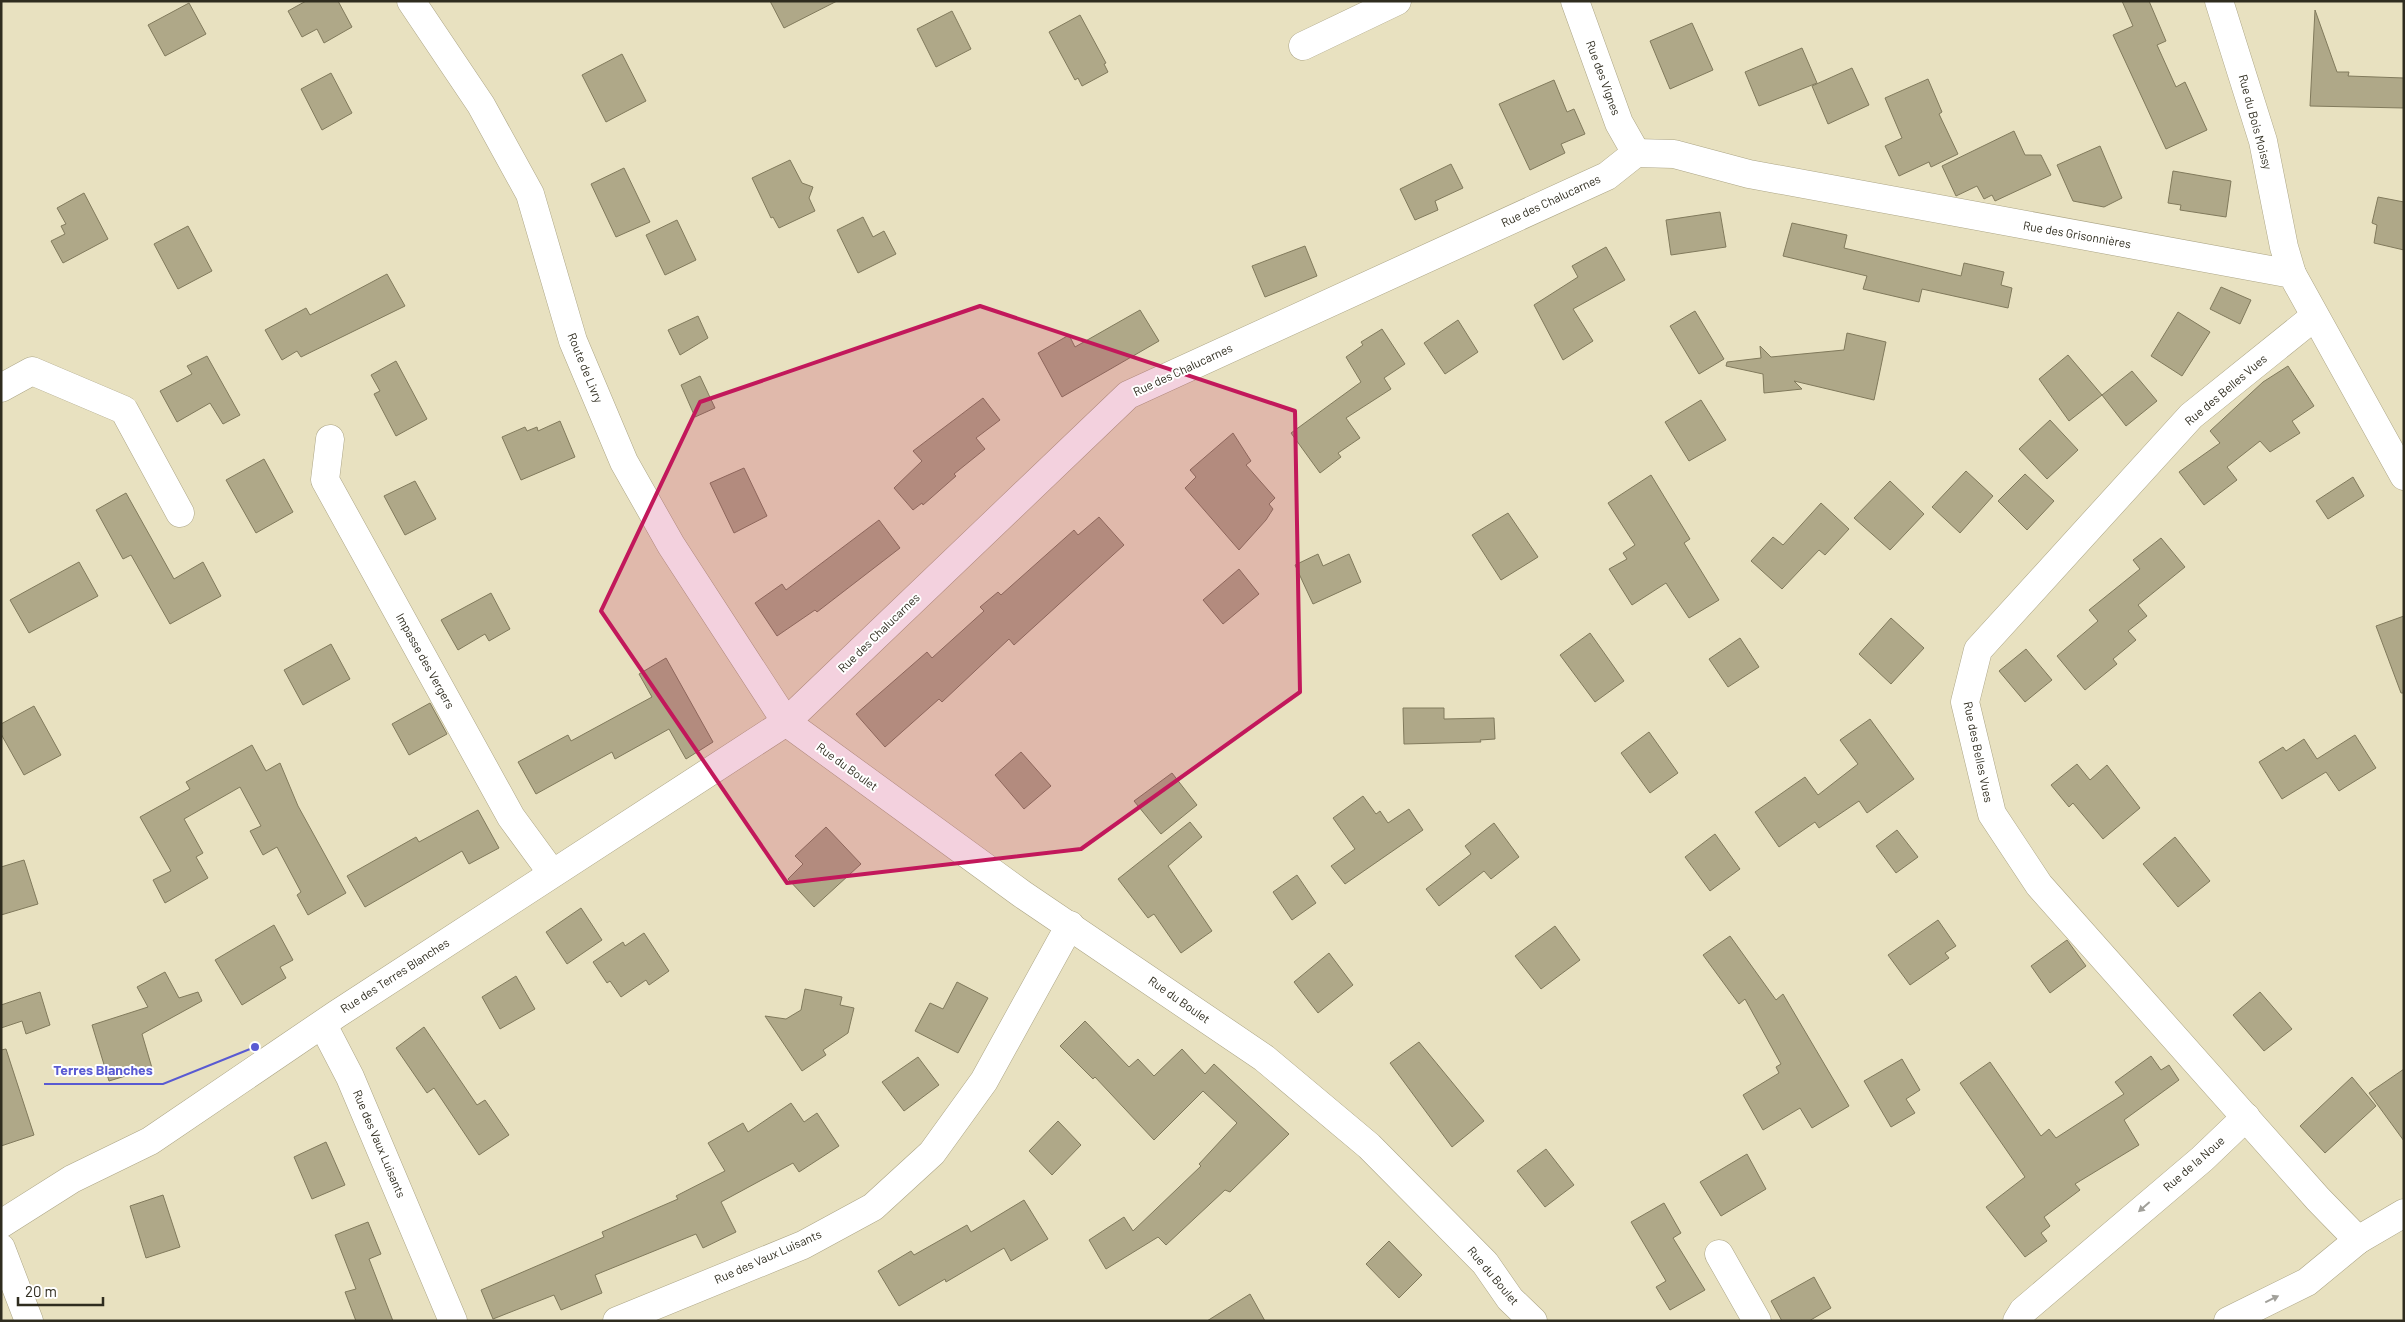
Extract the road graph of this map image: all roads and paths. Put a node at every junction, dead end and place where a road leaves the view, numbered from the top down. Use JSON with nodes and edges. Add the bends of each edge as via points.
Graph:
{"nodes":[{"id":1,"x":412,"y":1,"type":"edge"},
{"id":2,"x":1397,"y":1,"type":"edge"},
{"id":3,"x":1575,"y":1,"type":"edge"},
{"id":4,"x":2220,"y":1,"type":"edge"},
{"id":5,"x":1303,"y":46,"type":"dead end"},
{"id":6,"x":1636,"y":153,"type":"junction"},
{"id":7,"x":2292,"y":274,"type":"junction"},
{"id":8,"x":2314,"y":317,"type":"junction"},
{"id":9,"x":1,"y":388,"type":"edge"},
{"id":10,"x":330,"y":439,"type":"dead end"},
{"id":11,"x":2404,"y":476,"type":"edge"},
{"id":12,"x":180,"y":513,"type":"dead end"},
{"id":13,"x":786,"y":722,"type":"junction"},
{"id":14,"x":552,"y":872,"type":"junction"},
{"id":15,"x":1070,"y":925,"type":"junction"},
{"id":16,"x":323,"y":1025,"type":"junction"},
{"id":17,"x":2246,"y":1117,"type":"junction"},
{"id":18,"x":2404,"y":1213,"type":"edge"},
{"id":19,"x":1,"y":1224,"type":"edge"},
{"id":20,"x":2358,"y":1240,"type":"junction"},
{"id":21,"x":1,"y":1248,"type":"edge"},
{"id":22,"x":1719,"y":1254,"type":"dead end"},
{"id":23,"x":29,"y":1321,"type":"edge"},
{"id":24,"x":453,"y":1321,"type":"edge"},
{"id":25,"x":617,"y":1321,"type":"edge"},
{"id":26,"x":1533,"y":1321,"type":"edge"},
{"id":27,"x":1757,"y":1321,"type":"edge"},
{"id":28,"x":2018,"y":1321,"type":"edge"},
{"id":29,"x":2228,"y":1321,"type":"edge"}],
"edges":[{"from":1,"to":13,"type":"street","name":"Route de Livry","via":[[481,105],[530,194],[573,341],[624,462],[671,545]]},
{"from":2,"to":5,"type":"street"},
{"from":3,"to":6,"type":"street","name":"Rue des Vignes","via":[[1619,122]]},
{"from":4,"to":7,"type":"street","name":"Rue du Bois Moissy","via":[[2263,141]]},
{"from":6,"to":7,"type":"street","name":"Rue des Grisonnières","via":[[1674,154],[1759,176]]},
{"from":6,"to":13,"type":"street","name":"Rue des Chalucarnes","via":[[1607,176],[1128,395]]},
{"from":7,"to":8,"type":"street"},
{"from":8,"to":11,"type":"street"},
{"from":8,"to":17,"type":"street","name":"Rue des Belles Vues","via":[[2191,416],[1978,650],[1965,702],[1992,814],[2039,885]]},
{"from":9,"to":12,"type":"street","via":[[32,371],[124,410]]},
{"from":10,"to":14,"type":"street","name":"Impasse des Vergers","via":[[325,480],[511,817]]},
{"from":13,"to":14,"type":"street","name":"Rue des Terres Blanches"},
{"from":13,"to":15,"type":"street","name":"Rue du Boulet","via":[[1022,894]]},
{"from":14,"to":16,"type":"street","name":"Rue des Terres Blanches"},
{"from":15,"to":25,"type":"street","name":"Rue des Vaux Luisants","via":[[984,1081],[932,1153],[873,1207],[803,1245]]},
{"from":15,"to":26,"type":"street","name":"Rue du Boulet","via":[[1264,1058],[1369,1146],[1485,1263],[1510,1299]]},
{"from":16,"to":19,"type":"street","name":"Rue des Terres Blanches","via":[[150,1141],[72,1180]]},
{"from":16,"to":24,"type":"street","name":"Rue des Vaux Luisants","via":[[350,1077]]},
{"from":17,"to":20,"type":"street"},
{"from":17,"to":28,"type":"street","name":"Rue de la Noue","one_way":true,"via":[[2202,1159],[2023,1312]]},
{"from":18,"to":20,"type":"street"},
{"from":29,"to":20,"type":"street","one_way":true,"via":[[2307,1282]]},
{"from":21,"to":23,"type":"street"},
{"from":22,"to":27,"type":"street"}]}
